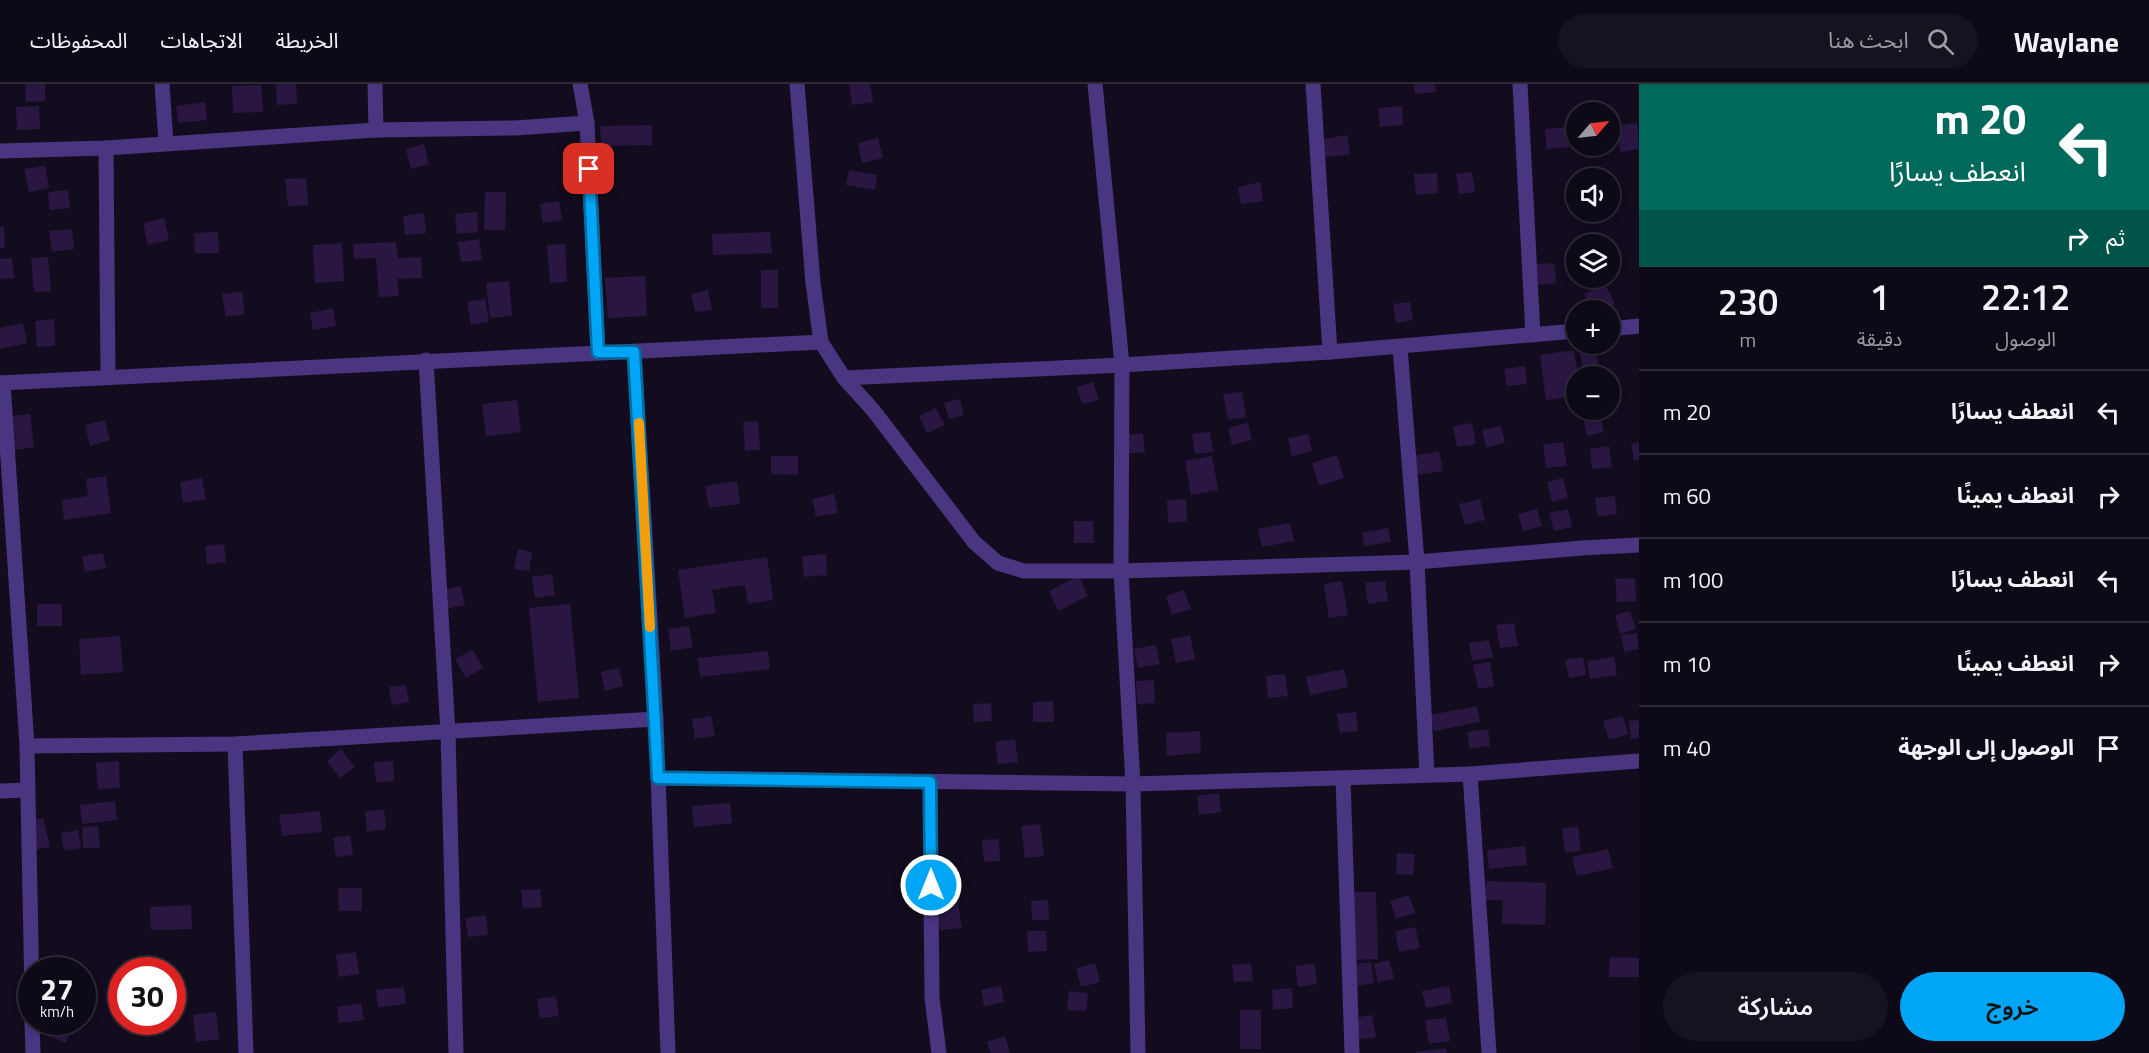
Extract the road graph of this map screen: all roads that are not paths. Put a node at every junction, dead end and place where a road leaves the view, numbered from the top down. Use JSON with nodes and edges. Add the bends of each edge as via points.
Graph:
{"nodes":[{"id":1,"x":162,"y":84,"type":"edge"},
{"id":2,"x":375,"y":84,"type":"edge"},
{"id":3,"x":580,"y":84,"type":"edge"},
{"id":4,"x":797,"y":84,"type":"edge"},
{"id":5,"x":1095,"y":84,"type":"edge"},
{"id":6,"x":1313,"y":84,"type":"edge"},
{"id":7,"x":1520,"y":84,"type":"edge"},
{"id":8,"x":587,"y":123,"type":"junction"},
{"id":9,"x":376,"y":130,"type":"junction"},
{"id":10,"x":166,"y":143,"type":"junction"},
{"id":11,"x":106,"y":148,"type":"junction"},
{"id":12,"x":0,"y":151,"type":"edge"},
{"id":13,"x":1639,"y":326,"type":"edge"},
{"id":14,"x":1620,"y":328,"type":"edge"},
{"id":15,"x":1566,"y":332,"type":"edge"},
{"id":16,"x":1533,"y":335,"type":"junction"},
{"id":17,"x":821,"y":342,"type":"junction"},
{"id":18,"x":1400,"y":347,"type":"junction"},
{"id":19,"x":598,"y":352,"type":"junction"},
{"id":20,"x":634,"y":352,"type":"junction"},
{"id":21,"x":1330,"y":352,"type":"junction"},
{"id":22,"x":426,"y":360,"type":"junction"},
{"id":23,"x":1122,"y":365,"type":"junction"},
{"id":24,"x":108,"y":377,"type":"junction"},
{"id":25,"x":844,"y":378,"type":"junction"},
{"id":26,"x":2,"y":383,"type":"edge"},
{"id":27,"x":1639,"y":545,"type":"edge"},
{"id":28,"x":1417,"y":561,"type":"junction"},
{"id":29,"x":1122,"y":571,"type":"junction"},
{"id":30,"x":656,"y":719,"type":"junction"},
{"id":31,"x":448,"y":733,"type":"junction"},
{"id":32,"x":235,"y":744,"type":"junction"},
{"id":33,"x":27,"y":746,"type":"junction"},
{"id":34,"x":1639,"y":761,"type":"edge"},
{"id":35,"x":1470,"y":774,"type":"junction"},
{"id":36,"x":1427,"y":775,"type":"junction"},
{"id":37,"x":658,"y":778,"type":"junction"},
{"id":38,"x":1343,"y":778,"type":"junction"},
{"id":39,"x":930,"y":782,"type":"junction"},
{"id":40,"x":1133,"y":784,"type":"junction"},
{"id":41,"x":27,"y":790,"type":"junction"},
{"id":42,"x":0,"y":791,"type":"edge"},
{"id":43,"x":31,"y":957,"type":"edge"},
{"id":44,"x":32,"y":1035,"type":"edge"},
{"id":45,"x":33,"y":1053,"type":"edge"},
{"id":46,"x":246,"y":1053,"type":"edge"},
{"id":47,"x":456,"y":1053,"type":"edge"},
{"id":48,"x":668,"y":1053,"type":"edge"},
{"id":49,"x":939,"y":1053,"type":"edge"},
{"id":50,"x":1138,"y":1053,"type":"edge"},
{"id":51,"x":1352,"y":1053,"type":"edge"},
{"id":52,"x":1489,"y":1053,"type":"edge"}],
"edges":[{"from":1,"to":10,"type":"street"},
{"from":2,"to":9,"type":"street"},
{"from":3,"to":8,"type":"street"},
{"from":4,"to":17,"type":"street"},
{"from":5,"to":23,"type":"street"},
{"from":6,"to":21,"type":"street"},
{"from":7,"to":16,"type":"street"},
{"from":8,"to":9,"type":"street"},
{"from":8,"to":19,"type":"street"},
{"from":9,"to":10,"type":"street"},
{"from":10,"to":11,"type":"street"},
{"from":11,"to":12,"type":"street"},
{"from":11,"to":24,"type":"street"},
{"from":13,"to":14,"type":"street"},
{"from":15,"to":16,"type":"street"},
{"from":16,"to":18,"type":"street"},
{"from":17,"to":20,"type":"street"},
{"from":17,"to":25,"type":"street"},
{"from":18,"to":21,"type":"street"},
{"from":18,"to":28,"type":"street"},
{"from":19,"to":20,"type":"street"},
{"from":19,"to":22,"type":"street"},
{"from":20,"to":30,"type":"street"},
{"from":21,"to":23,"type":"street"},
{"from":22,"to":24,"type":"street"},
{"from":22,"to":31,"type":"street"},
{"from":23,"to":25,"type":"street"},
{"from":23,"to":29,"type":"street"},
{"from":24,"to":26,"type":"street"},
{"from":25,"to":29,"type":"street","via":[[974,542],[998,563],[1024,571]]},
{"from":26,"to":33,"type":"street"},
{"from":27,"to":28,"type":"street"},
{"from":28,"to":29,"type":"street"},
{"from":28,"to":36,"type":"street"},
{"from":29,"to":40,"type":"street"},
{"from":30,"to":31,"type":"street"},
{"from":30,"to":37,"type":"street"},
{"from":31,"to":32,"type":"street"},
{"from":31,"to":47,"type":"street"},
{"from":32,"to":33,"type":"street"},
{"from":32,"to":46,"type":"street"},
{"from":33,"to":41,"type":"street"},
{"from":34,"to":35,"type":"street"},
{"from":35,"to":36,"type":"street"},
{"from":35,"to":52,"type":"street"},
{"from":36,"to":38,"type":"street"},
{"from":37,"to":39,"type":"street"},
{"from":37,"to":48,"type":"street"},
{"from":38,"to":40,"type":"street"},
{"from":38,"to":51,"type":"street"},
{"from":39,"to":40,"type":"street"},
{"from":39,"to":49,"type":"street","via":[[932,998]]},
{"from":40,"to":50,"type":"street"},
{"from":41,"to":42,"type":"street"},
{"from":41,"to":43,"type":"street"},
{"from":44,"to":45,"type":"street"}]}
